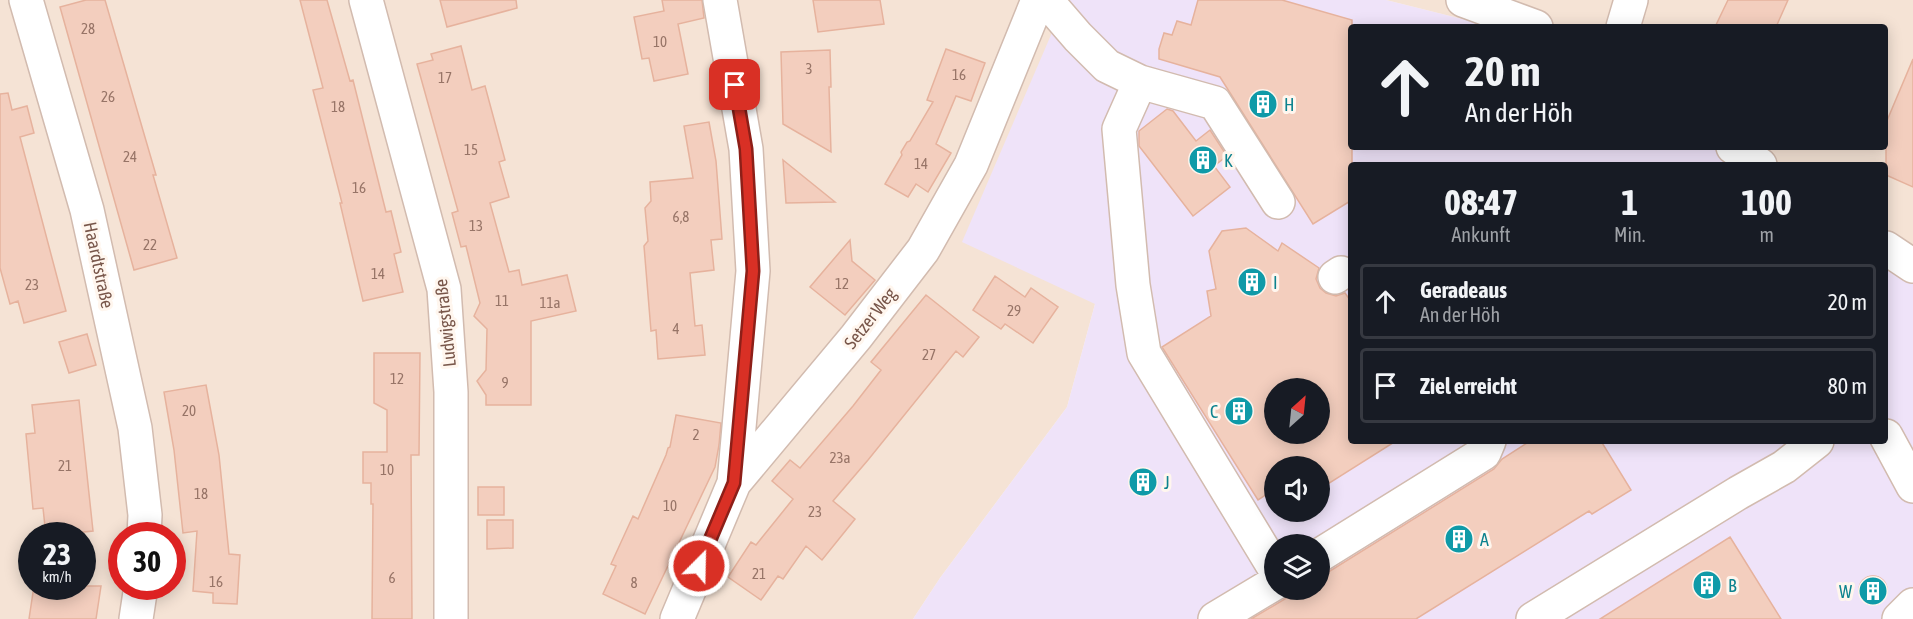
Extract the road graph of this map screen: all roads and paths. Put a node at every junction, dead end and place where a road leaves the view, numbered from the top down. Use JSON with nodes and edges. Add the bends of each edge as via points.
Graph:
{"nodes":[{"id":1,"x":26,"y":0,"type":"edge"},
{"id":2,"x":366,"y":0,"type":"edge"},
{"id":3,"x":720,"y":0,"type":"edge"},
{"id":4,"x":1038,"y":0,"type":"edge"},
{"id":5,"x":1046,"y":0,"type":"edge"},
{"id":6,"x":1463,"y":0,"type":"edge"},
{"id":7,"x":1631,"y":0,"type":"edge"},
{"id":8,"x":1528,"y":24,"type":"edge"},
{"id":9,"x":1624,"y":24,"type":"edge"},
{"id":10,"x":1140,"y":82,"type":"junction"},
{"id":11,"x":1738,"y":150,"type":"edge"},
{"id":12,"x":1756,"y":162,"type":"edge"},
{"id":13,"x":1278,"y":202,"type":"dead end"},
{"id":14,"x":1888,"y":249,"type":"edge"},
{"id":15,"x":1913,"y":266,"type":"edge"},
{"id":16,"x":1888,"y":440,"type":"edge"},
{"id":17,"x":1488,"y":444,"type":"edge"},
{"id":18,"x":1813,"y":444,"type":"edge"},
{"id":19,"x":734,"y":483,"type":"junction"},
{"id":20,"x":1913,"y":486,"type":"edge"},
{"id":21,"x":145,"y":522,"type":"edge"},
{"id":22,"x":1330,"y":549,"type":"edge"},
{"id":23,"x":1264,"y":551,"type":"edge"},
{"id":24,"x":1264,"y":590,"type":"edge"},
{"id":25,"x":139,"y":600,"type":"edge"},
{"id":26,"x":1913,"y":605,"type":"edge"},
{"id":27,"x":136,"y":619,"type":"edge"},
{"id":28,"x":451,"y":619,"type":"edge"},
{"id":29,"x":677,"y":619,"type":"edge"},
{"id":30,"x":1215,"y":619,"type":"edge"},
{"id":31,"x":1533,"y":619,"type":"edge"},
{"id":32,"x":1899,"y":619,"type":"edge"}],
"edges":[{"from":1,"to":21,"type":"street","name":"Haardtstraße","via":[[87,210],[135,428]]},
{"from":2,"to":28,"type":"street","name":"Ludwigstraße","via":[[444,289],[452,392]]},
{"from":3,"to":19,"type":"street","via":[[746,149],[753,271]]},
{"from":4,"to":19,"type":"street","name":"Setzer Weg","via":[[971,165],[923,250]]},
{"from":5,"to":10,"type":"street","via":[[1107,66]]},
{"from":6,"to":8,"type":"street"},
{"from":7,"to":9,"type":"street"},
{"from":10,"to":13,"type":"street","via":[[1215,103]]},
{"from":10,"to":23,"type":"street","via":[[1119,129],[1133,285],[1144,353]]},
{"from":11,"to":12,"type":"street"},
{"from":14,"to":15,"type":"street"},
{"from":16,"to":20,"type":"street"},
{"from":17,"to":22,"type":"street","via":[[1484,453]]},
{"from":18,"to":31,"type":"street","via":[[1784,467]]},
{"from":19,"to":29,"type":"street","name":"Setzer Weg"},
{"from":24,"to":30,"type":"street"},
{"from":25,"to":27,"type":"street"},
{"from":26,"to":32,"type":"street"}]}
